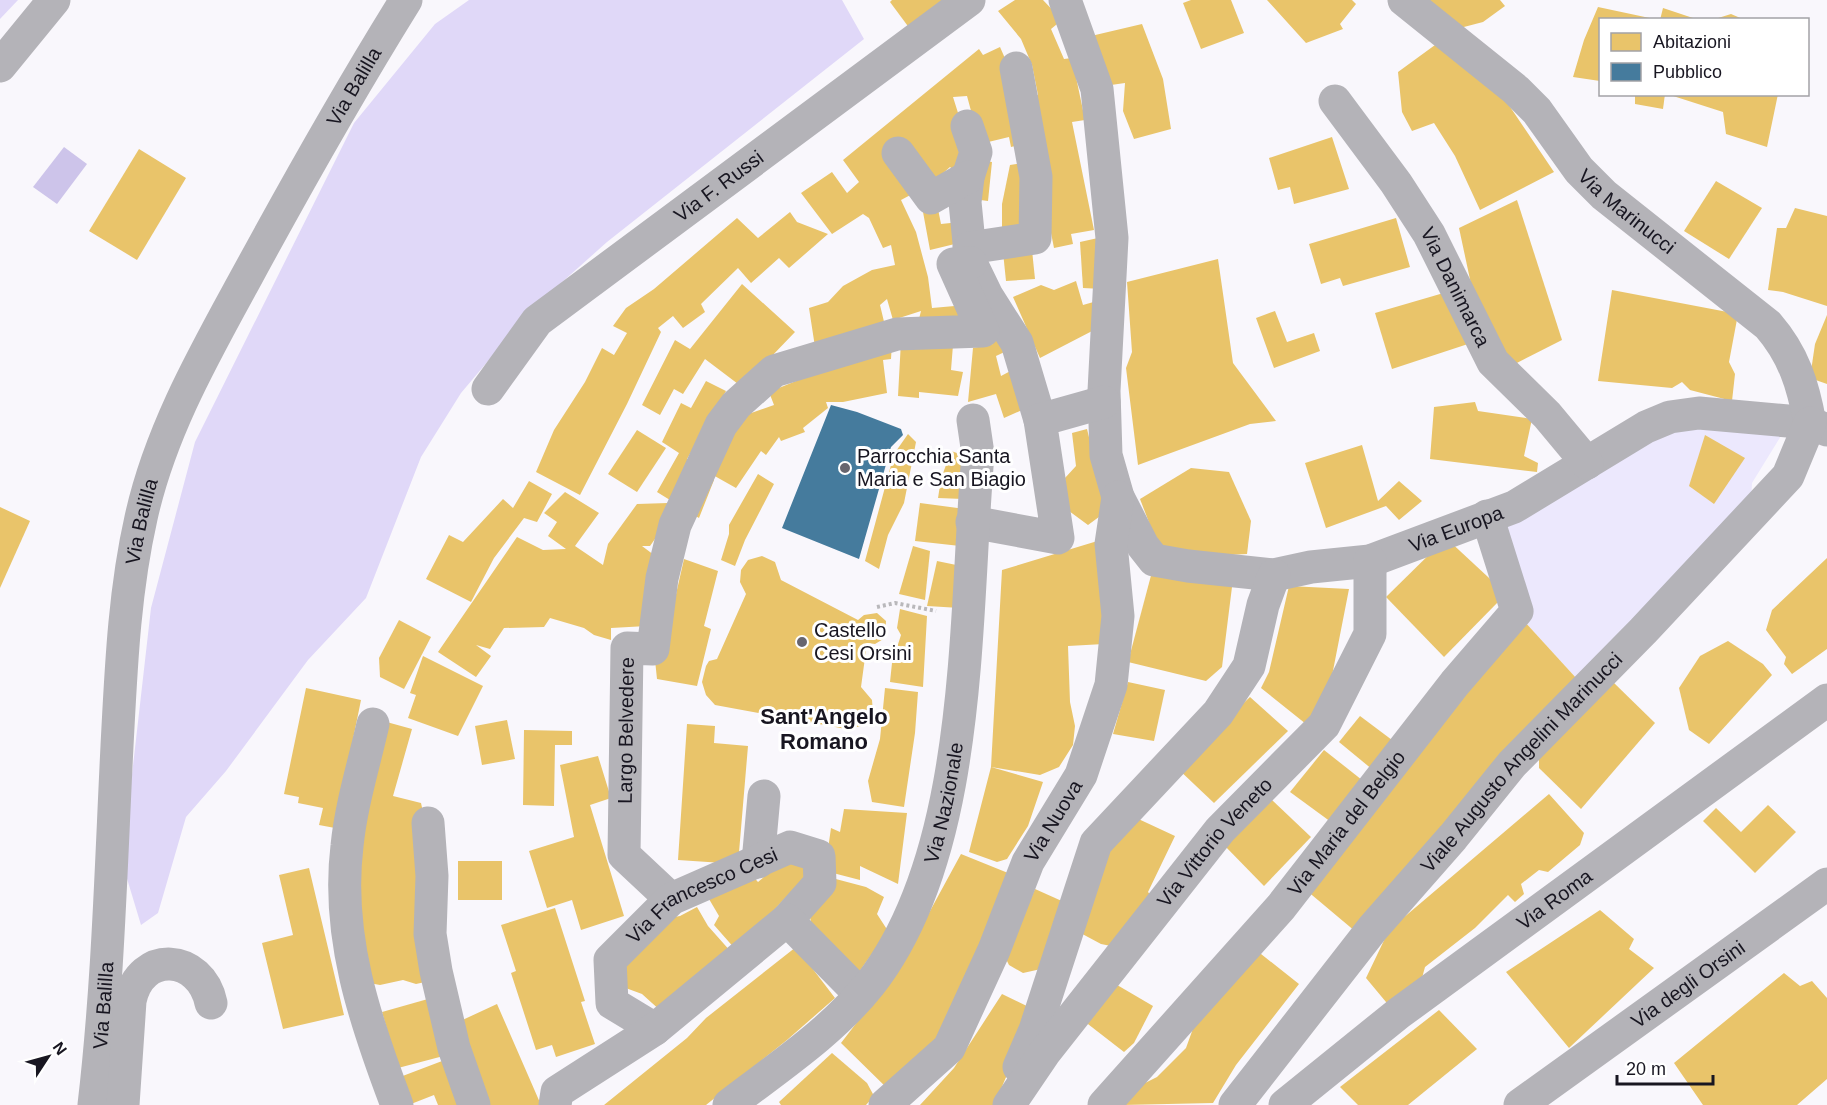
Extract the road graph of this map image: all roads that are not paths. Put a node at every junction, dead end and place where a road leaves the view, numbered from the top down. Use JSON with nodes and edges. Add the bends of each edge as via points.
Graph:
{"nodes":[{"id":1,"x":54,"y":0,"type":"edge"},
{"id":2,"x":406,"y":0,"type":"edge"},
{"id":3,"x":969,"y":0,"type":"edge"},
{"id":4,"x":1065,"y":0,"type":"edge"},
{"id":5,"x":1404,"y":0,"type":"edge"},
{"id":6,"x":0,"y":66,"type":"edge"},
{"id":7,"x":1016,"y":68,"type":"dead end"},
{"id":8,"x":1335,"y":101,"type":"dead end"},
{"id":9,"x":967,"y":126,"type":"dead end"},
{"id":10,"x":898,"y":153,"type":"dead end"},
{"id":11,"x":968,"y":177,"type":"junction"},
{"id":12,"x":970,"y":255,"type":"junction"},
{"id":13,"x":488,"y":389,"type":"dead end"},
{"id":14,"x":1104,"y":402,"type":"junction"},
{"id":15,"x":973,"y":420,"type":"dead end"},
{"id":16,"x":1040,"y":420,"type":"junction"},
{"id":17,"x":1818,"y":426,"type":"edge"},
{"id":18,"x":1587,"y":463,"type":"junction"},
{"id":19,"x":1118,"y":497,"type":"junction"},
{"id":20,"x":1487,"y":516,"type":"junction"},
{"id":21,"x":972,"y":522,"type":"junction"},
{"id":22,"x":1370,"y":561,"type":"junction"},
{"id":23,"x":1274,"y":575,"type":"junction"},
{"id":24,"x":1827,"y":700,"type":"edge"},
{"id":25,"x":373,"y":724,"type":"dead end"},
{"id":26,"x":764,"y":796,"type":"dead end"},
{"id":27,"x":428,"y":823,"type":"dead end"},
{"id":28,"x":758,"y":862,"type":"junction"},
{"id":29,"x":1827,"y":884,"type":"edge"},
{"id":30,"x":671,"y":899,"type":"junction"},
{"id":31,"x":787,"y":920,"type":"junction"},
{"id":32,"x":861,"y":994,"type":"junction"},
{"id":33,"x":211,"y":1004,"type":"dead end"},
{"id":34,"x":655,"y":1029,"type":"junction"},
{"id":35,"x":94,"y":1105,"type":"edge"},
{"id":36,"x":123,"y":1105,"type":"edge"},
{"id":37,"x":397,"y":1105,"type":"edge"},
{"id":38,"x":474,"y":1105,"type":"edge"},
{"id":39,"x":555,"y":1105,"type":"edge"},
{"id":40,"x":729,"y":1105,"type":"edge"},
{"id":41,"x":885,"y":1105,"type":"edge"},
{"id":42,"x":1003,"y":1105,"type":"edge"},
{"id":43,"x":1009,"y":1105,"type":"edge"},
{"id":44,"x":1104,"y":1105,"type":"edge"},
{"id":45,"x":1234,"y":1105,"type":"edge"},
{"id":46,"x":1285,"y":1105,"type":"edge"},
{"id":47,"x":1520,"y":1105,"type":"edge"}],
"edges":[{"from":1,"to":6,"type":"street"},
{"from":2,"to":35,"type":"street","name":"Via Balilla","via":[[309,161],[206,353],[164,442],[147,493],[125,614],[103,1018]]},
{"from":3,"to":13,"type":"street","name":"Via F. Russi","via":[[537,321]]},
{"from":4,"to":14,"type":"street","via":[[1097,88],[1112,238]]},
{"from":5,"to":17,"type":"street","name":"Via Marinucci","via":[[1516,90],[1537,111],[1579,170],[1604,195],[1768,326],[1788,350]]},
{"from":7,"to":12,"type":"street","via":[[1036,177],[1035,238]]},
{"from":8,"to":18,"type":"street","name":"Via Danimarca","via":[[1424,226],[1492,362],[1548,415]]},
{"from":9,"to":11,"type":"street","via":[[976,152]]},
{"from":10,"to":11,"type":"street","via":[[931,198]]},
{"from":11,"to":12,"type":"street","via":[[965,202]]},
{"from":12,"to":16,"type":"street","via":[[987,296],[1017,343]]},
{"from":12,"to":30,"type":"street","name":"Largo Belvedere","via":[[953,264],[983,331],[897,334],[774,371],[736,405],[721,425],[675,525],[662,578],[653,649],[627,648],[624,855]]},
{"from":14,"to":16,"type":"street"},
{"from":14,"to":19,"type":"street","via":[[1106,454]]},
{"from":15,"to":21,"type":"street","name":"Via Nazionale","via":[[978,454]]},
{"from":16,"to":21,"type":"street","via":[[1058,538]]},
{"from":17,"to":18,"type":"street","name":"Via Europa","via":[[1684,413],[1658,421]]},
{"from":17,"to":45,"type":"street","name":"Viale Augusto Angelini Marinucci","via":[[1788,476],[1512,764],[1372,928]]},
{"from":18,"to":20,"type":"street","name":"Via Europa","via":[[1514,507]]},
{"from":19,"to":23,"type":"street","name":"Via Europa","via":[[1154,560]]},
{"from":19,"to":41,"type":"street","name":"Via Nuova","via":[[1111,544],[1118,616],[1111,685],[1081,775],[1028,862],[994,950],[949,1048]]},
{"from":20,"to":22,"type":"street","name":"Via Europa"},
{"from":20,"to":44,"type":"street","name":"Via Maria del Belgio","via":[[1517,611],[1455,683],[1281,907]]},
{"from":21,"to":32,"type":"street","name":"Via Nazionale","via":[[964,680],[945,806],[927,875],[901,938]]},
{"from":22,"to":23,"type":"street","name":"Via Europa"},
{"from":22,"to":43,"type":"street","name":"Via Vittorio Veneto","via":[[1370,634],[1324,725],[1220,831],[1045,1052]]},
{"from":23,"to":42,"type":"street","via":[[1249,666],[1218,713],[1096,843],[1035,1030]]},
{"from":24,"to":46,"type":"street","name":"Via Roma","via":[[1399,1013]]},
{"from":25,"to":37,"type":"street","via":[[347,842],[344,910],[358,990]]},
{"from":26,"to":28,"type":"street"},
{"from":27,"to":38,"type":"street","via":[[432,876],[430,933],[436,971],[451,1040]]},
{"from":28,"to":30,"type":"street","name":"Via Francesco Cesi"},
{"from":28,"to":31,"type":"street","name":"Via Francesco Cesi","via":[[790,847],[819,856],[820,883]]},
{"from":29,"to":47,"type":"street","name":"Via degli Orsini"},
{"from":30,"to":34,"type":"street","name":"Via Francesco Cesi","via":[[610,960],[612,1003]]},
{"from":31,"to":32,"type":"street"},
{"from":31,"to":34,"type":"street","name":"Via Francesco Cesi"},
{"from":32,"to":40,"type":"street","name":"Via Nazionale","via":[[822,1032]]},
{"from":33,"to":36,"type":"street","via":[[208,990],[191,969],[164,964],[140,977],[130,1000]]},
{"from":34,"to":39,"type":"street","name":"Via Francesco Cesi","via":[[557,1092]]}]}
